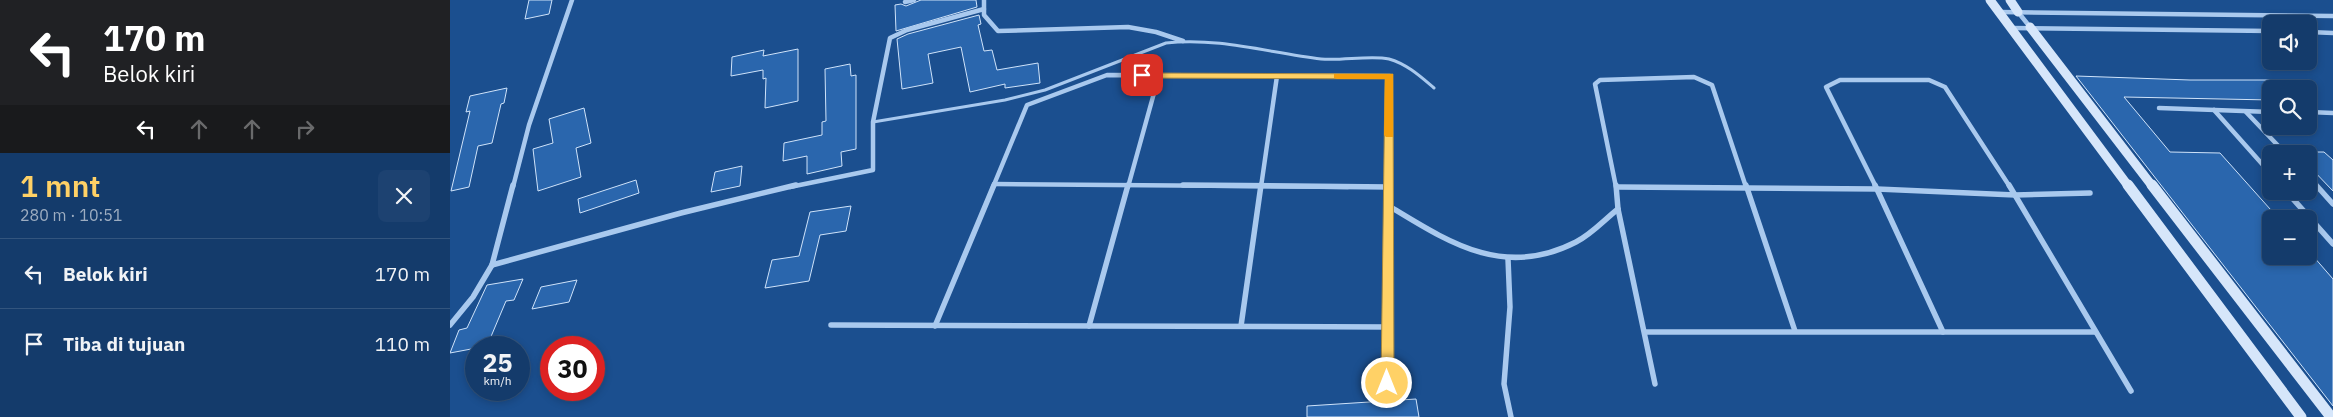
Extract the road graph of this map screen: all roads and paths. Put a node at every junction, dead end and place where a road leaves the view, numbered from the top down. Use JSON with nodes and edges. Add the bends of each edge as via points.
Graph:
{"nodes":[{"id":1,"x":572,"y":0,"type":"edge"},
{"id":2,"x":914,"y":0,"type":"edge"},
{"id":3,"x":984,"y":0,"type":"edge"},
{"id":4,"x":1990,"y":0,"type":"edge"},
{"id":5,"x":2010,"y":0,"type":"edge"},
{"id":6,"x":905,"y":2,"type":"dead end"},
{"id":7,"x":984,"y":9,"type":"junction"},
{"id":8,"x":1998,"y":12,"type":"junction"},
{"id":9,"x":2018,"y":12,"type":"junction"},
{"id":10,"x":2333,"y":16,"type":"edge"},
{"id":11,"x":2030,"y":27,"type":"junction"},
{"id":12,"x":2010,"y":28,"type":"junction"},
{"id":13,"x":2262,"y":31,"type":"edge"},
{"id":14,"x":2317,"y":32,"type":"edge"},
{"id":15,"x":2333,"y":33,"type":"edge"},
{"id":16,"x":1183,"y":41,"type":"junction"},
{"id":17,"x":1159,"y":76,"type":"junction"},
{"id":18,"x":1277,"y":76,"type":"junction"},
{"id":19,"x":1434,"y":88,"type":"dead end"},
{"id":20,"x":2159,"y":108,"type":"dead end"},
{"id":21,"x":2214,"y":110,"type":"junction"},
{"id":22,"x":2246,"y":112,"type":"junction"},
{"id":23,"x":2262,"y":112,"type":"edge"},
{"id":24,"x":2317,"y":112,"type":"edge"},
{"id":25,"x":2333,"y":113,"type":"edge"},
{"id":26,"x":873,"y":122,"type":"junction"},
{"id":27,"x":2277,"y":145,"type":"edge"},
{"id":28,"x":2262,"y":164,"type":"edge"},
{"id":29,"x":994,"y":184,"type":"junction"},
{"id":30,"x":1128,"y":185,"type":"junction"},
{"id":31,"x":1262,"y":186,"type":"junction"},
{"id":32,"x":1389,"y":187,"type":"junction"},
{"id":33,"x":1618,"y":187,"type":"junction"},
{"id":34,"x":2317,"y":187,"type":"edge"},
{"id":35,"x":1877,"y":189,"type":"junction"},
{"id":36,"x":1747,"y":190,"type":"junction"},
{"id":37,"x":2090,"y":193,"type":"dead end"},
{"id":38,"x":2015,"y":195,"type":"junction"},
{"id":39,"x":2294,"y":200,"type":"edge"},
{"id":40,"x":2333,"y":204,"type":"edge"},
{"id":41,"x":1389,"y":206,"type":"junction"},
{"id":42,"x":1618,"y":209,"type":"junction"},
{"id":43,"x":2333,"y":244,"type":"edge"},
{"id":44,"x":1508,"y":260,"type":"junction"},
{"id":45,"x":492,"y":265,"type":"junction"},
{"id":46,"x":450,"y":325,"type":"edge"},
{"id":47,"x":830,"y":325,"type":"dead end"},
{"id":48,"x":936,"y":326,"type":"junction"},
{"id":49,"x":1089,"y":326,"type":"junction"},
{"id":50,"x":1241,"y":326,"type":"junction"},
{"id":51,"x":1388,"y":327,"type":"junction"},
{"id":52,"x":1796,"y":331,"type":"junction"},
{"id":53,"x":1645,"y":332,"type":"junction"},
{"id":54,"x":1943,"y":332,"type":"junction"},
{"id":55,"x":2095,"y":332,"type":"junction"},
{"id":56,"x":1387,"y":383,"type":"dead end"},
{"id":57,"x":1655,"y":384,"type":"dead end"},
{"id":58,"x":2131,"y":391,"type":"dead end"},
{"id":59,"x":1511,"y":417,"type":"edge"},
{"id":60,"x":2301,"y":417,"type":"edge"},
{"id":61,"x":2332,"y":417,"type":"edge"}],
"edges":[{"from":1,"to":45,"type":"street","via":[[529,125]]},
{"from":2,"to":6,"type":"street"},
{"from":3,"to":7,"type":"street"},
{"from":4,"to":8,"type":"street"},
{"from":5,"to":9,"type":"street"},
{"from":7,"to":16,"type":"street","via":[[984,15],[998,31],[1128,27]]},
{"from":7,"to":26,"type":"street","via":[[907,30],[890,38]]},
{"from":8,"to":9,"type":"street"},
{"from":8,"to":12,"type":"street"},
{"from":9,"to":10,"type":"street"},
{"from":9,"to":11,"type":"street"},
{"from":11,"to":12,"type":"street"},
{"from":11,"to":13,"type":"street"},
{"from":11,"to":61,"type":"street"},
{"from":12,"to":60,"type":"street"},
{"from":14,"to":15,"type":"street"},
{"from":16,"to":19,"type":"lane","via":[[1323,59],[1389,58],[1412,70]]},
{"from":16,"to":26,"type":"lane","via":[[1166,43],[1083,77],[1029,94]]},
{"from":17,"to":18,"type":"street"},
{"from":17,"to":29,"type":"street","via":[[1106,75],[1027,105]]},
{"from":17,"to":30,"type":"street"},
{"from":18,"to":31,"type":"street"},
{"from":18,"to":32,"type":"street","via":[[1390,76]]},
{"from":20,"to":21,"type":"street"},
{"from":21,"to":22,"type":"street"},
{"from":21,"to":28,"type":"street"},
{"from":22,"to":23,"type":"street"},
{"from":22,"to":27,"type":"street"},
{"from":24,"to":25,"type":"street"},
{"from":26,"to":45,"type":"street","via":[[873,170],[718,202]]},
{"from":29,"to":30,"type":"street"},
{"from":29,"to":48,"type":"street"},
{"from":30,"to":31,"type":"street"},
{"from":30,"to":49,"type":"street"},
{"from":31,"to":32,"type":"street"},
{"from":31,"to":50,"type":"street"},
{"from":32,"to":41,"type":"street"},
{"from":33,"to":36,"type":"street"},
{"from":33,"to":36,"type":"street","via":[[1595,84],[1609,78],[1694,77],[1712,85]]},
{"from":33,"to":42,"type":"street"},
{"from":34,"to":40,"type":"street"},
{"from":35,"to":36,"type":"street"},
{"from":35,"to":38,"type":"street"},
{"from":35,"to":38,"type":"street","via":[[1826,88],[1830,83],[1840,80],[1939,82]]},
{"from":35,"to":54,"type":"street"},
{"from":36,"to":52,"type":"street"},
{"from":37,"to":38,"type":"street"},
{"from":38,"to":55,"type":"street"},
{"from":39,"to":43,"type":"street"},
{"from":41,"to":44,"type":"street","via":[[1427,230]]},
{"from":41,"to":51,"type":"street"},
{"from":42,"to":44,"type":"street","via":[[1577,241],[1562,248]]},
{"from":42,"to":53,"type":"street"},
{"from":44,"to":59,"type":"street","via":[[1510,307],[1504,384]]},
{"from":45,"to":46,"type":"street","via":[[473,297]]},
{"from":47,"to":48,"type":"street"},
{"from":48,"to":49,"type":"street"},
{"from":49,"to":50,"type":"street"},
{"from":50,"to":51,"type":"street"},
{"from":51,"to":56,"type":"street"},
{"from":52,"to":53,"type":"street"},
{"from":52,"to":54,"type":"street"},
{"from":53,"to":57,"type":"street"},
{"from":54,"to":55,"type":"street"},
{"from":55,"to":58,"type":"street"}]}
